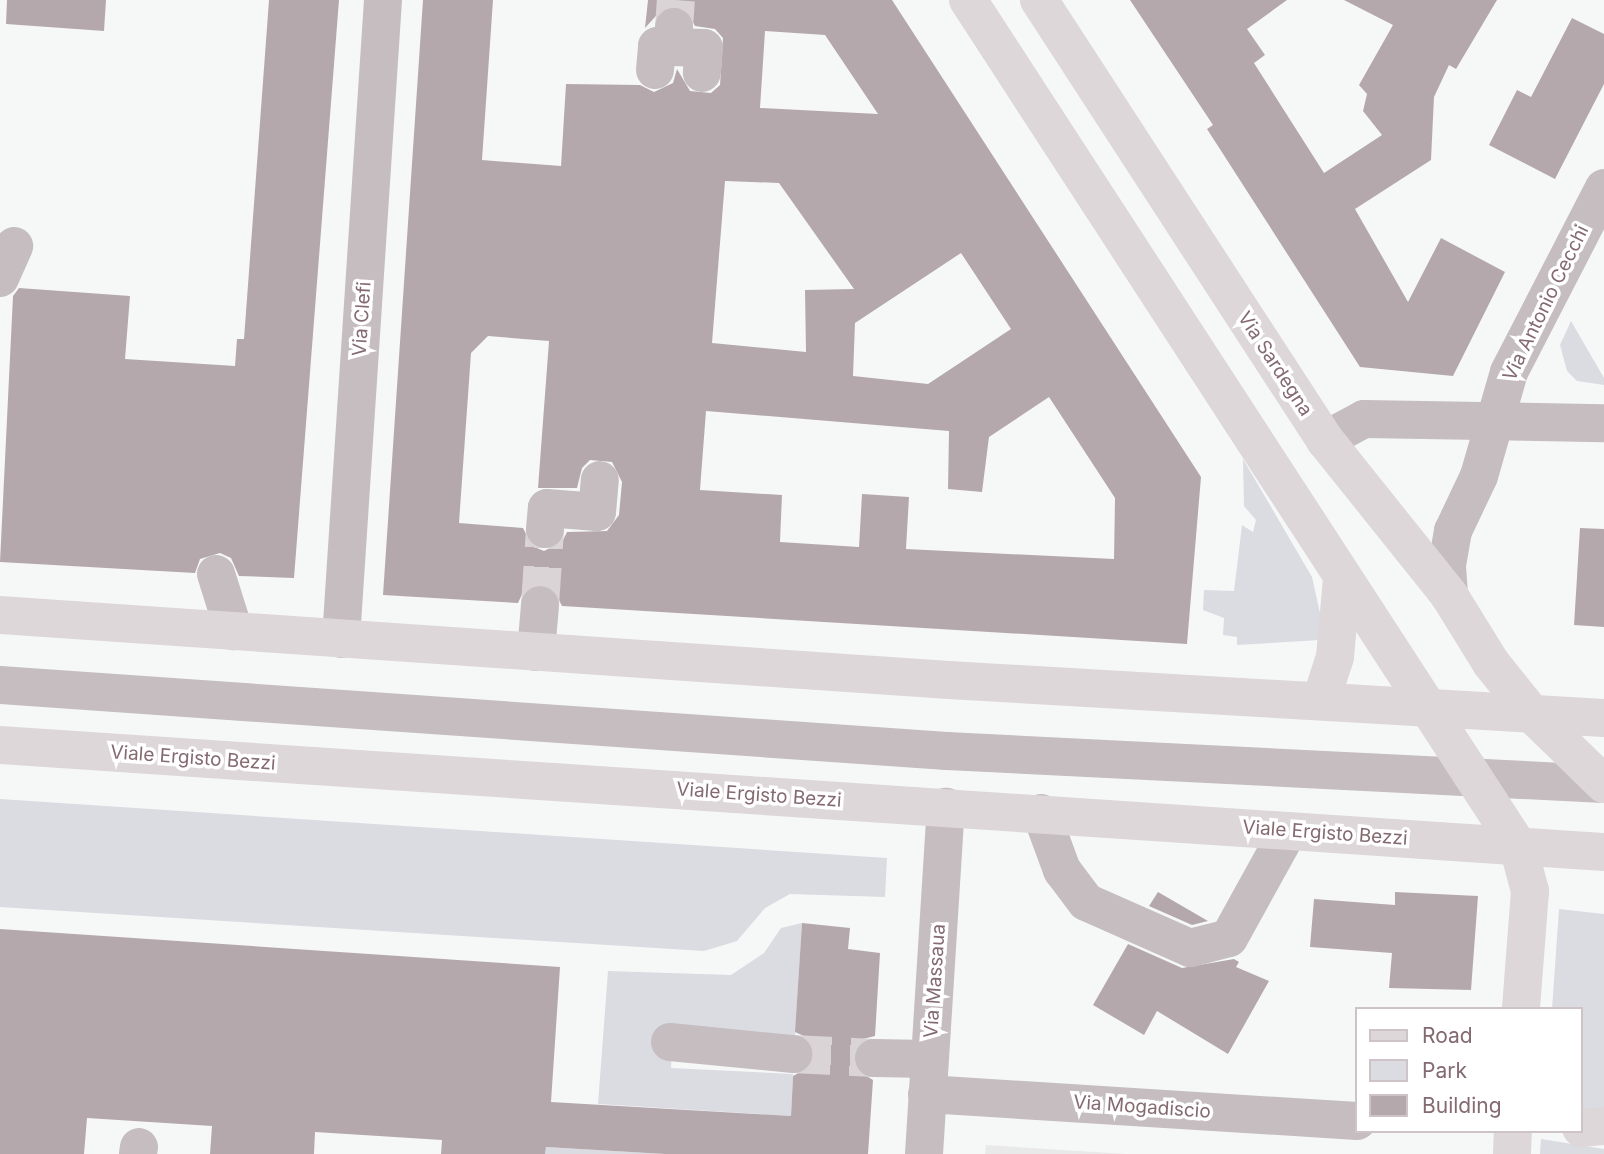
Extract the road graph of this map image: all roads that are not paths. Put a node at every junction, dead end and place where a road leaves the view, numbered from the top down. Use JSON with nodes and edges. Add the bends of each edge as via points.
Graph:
{"nodes":[{"id":1,"x":383,"y":0,"type":"edge"},
{"id":2,"x":968,"y":0,"type":"edge"},
{"id":3,"x":1039,"y":0,"type":"edge"},
{"id":4,"x":668,"y":48,"type":"dead end"},
{"id":5,"x":702,"y":73,"type":"dead end"},
{"id":6,"x":1604,"y":188,"type":"edge"},
{"id":7,"x":1495,"y":421,"type":"junction"},
{"id":8,"x":1604,"y":423,"type":"edge"},
{"id":9,"x":1325,"y":440,"type":"junction"},
{"id":10,"x":1276,"y":474,"type":"junction"},
{"id":11,"x":600,"y":480,"type":"dead end"},
{"id":12,"x":545,"y":529,"type":"tunnel mouth"},
{"id":13,"x":216,"y":574,"type":"dead end"},
{"id":14,"x":1342,"y":579,"type":"junction"},
{"id":15,"x":1449,"y":595,"type":"junction"},
{"id":16,"x":540,"y":605,"type":"tunnel mouth"},
{"id":17,"x":0,"y":615,"type":"edge"},
{"id":18,"x":234,"y":631,"type":"junction"},
{"id":19,"x":341,"y":639,"type":"junction"},
{"id":20,"x":536,"y":652,"type":"junction"},
{"id":21,"x":0,"y":685,"type":"edge"},
{"id":22,"x":1321,"y":700,"type":"junction"},
{"id":23,"x":1427,"y":707,"type":"junction"},
{"id":24,"x":1531,"y":713,"type":"junction"},
{"id":25,"x":1604,"y":718,"type":"edge"},
{"id":26,"x":0,"y":745,"type":"edge"},
{"id":27,"x":1472,"y":775,"type":"junction"},
{"id":28,"x":1604,"y":784,"type":"edge"},
{"id":29,"x":946,"y":807,"type":"junction"},
{"id":30,"x":1041,"y":813,"type":"junction"},
{"id":31,"x":1288,"y":831,"type":"junction"},
{"id":32,"x":1518,"y":846,"type":"junction"},
{"id":33,"x":1604,"y":852,"type":"edge"},
{"id":34,"x":1521,"y":1007,"type":"edge"},
{"id":35,"x":670,"y":1042,"type":"dead end"},
{"id":36,"x":793,"y":1054,"type":"tunnel mouth"},
{"id":37,"x":874,"y":1058,"type":"tunnel mouth"},
{"id":38,"x":928,"y":1076,"type":"junction"},
{"id":39,"x":1356,"y":1121,"type":"edge"},
{"id":40,"x":1604,"y":1126,"type":"edge"},
{"id":41,"x":1583,"y":1128,"type":"edge"},
{"id":42,"x":1513,"y":1133,"type":"edge"},
{"id":43,"x":924,"y":1154,"type":"edge"},
{"id":44,"x":1512,"y":1154,"type":"edge"}],
"edges":[{"from":1,"to":19,"type":"street","name":"Via Clefi"},
{"from":2,"to":10,"type":"main road"},
{"from":3,"to":9,"type":"main road","name":"Via Sardegna"},
{"from":4,"to":5,"type":"street","via":[[704,48]]},
{"from":6,"to":7,"type":"street","name":"Via Antonio Cecchi","via":[[1518,354]]},
{"from":7,"to":8,"type":"street"},
{"from":7,"to":9,"type":"street","via":[[1364,419]]},
{"from":7,"to":15,"type":"street","name":"Via Antonio Cecchi","via":[[1479,476],[1453,531],[1447,565]]},
{"from":9,"to":10,"type":"main road"},
{"from":9,"to":15,"type":"main road","name":"Via Sardegna"},
{"from":10,"to":14,"type":"main road"},
{"from":11,"to":12,"type":"street","via":[[597,512],[547,508]]},
{"from":13,"to":18,"type":"street"},
{"from":14,"to":22,"type":"main road","via":[[1335,657]]},
{"from":14,"to":23,"type":"main road"},
{"from":15,"to":24,"type":"main road","name":"Via Sardegna","via":[[1490,663]]},
{"from":16,"to":20,"type":"street"},
{"from":17,"to":18,"type":"main road"},
{"from":18,"to":19,"type":"main road"},
{"from":19,"to":20,"type":"main road"},
{"from":20,"to":22,"type":"main road"},
{"from":21,"to":27,"type":"street","via":[[947,751]]},
{"from":22,"to":23,"type":"main road"},
{"from":23,"to":24,"type":"main road"},
{"from":23,"to":27,"type":"main road"},
{"from":24,"to":25,"type":"main road"},
{"from":24,"to":28,"type":"main road","name":"Via Sardegna"},
{"from":26,"to":29,"type":"main road","name":"Viale Ergisto Bezzi"},
{"from":27,"to":28,"type":"street"},
{"from":27,"to":32,"type":"main road"},
{"from":29,"to":30,"type":"main road","name":"Viale Ergisto Bezzi"},
{"from":29,"to":38,"type":"street","name":"Via Massaua"},
{"from":30,"to":31,"type":"main road","name":"Viale Ergisto Bezzi"},
{"from":30,"to":31,"type":"street","via":[[1062,870],[1086,902],[1190,948],[1229,938]]},
{"from":31,"to":32,"type":"main road","name":"Viale Ergisto Bezzi"},
{"from":32,"to":33,"type":"main road","name":"Viale Ergisto Bezzi"},
{"from":32,"to":34,"type":"main road","via":[[1530,891]]},
{"from":35,"to":36,"type":"street"},
{"from":37,"to":38,"type":"street","name":"Via Mogadiscio"},
{"from":38,"to":39,"type":"street","name":"Via Mogadiscio"},
{"from":38,"to":43,"type":"street","name":"Via Massaua"},
{"from":40,"to":41,"type":"main road"},
{"from":42,"to":44,"type":"main road"}]}
